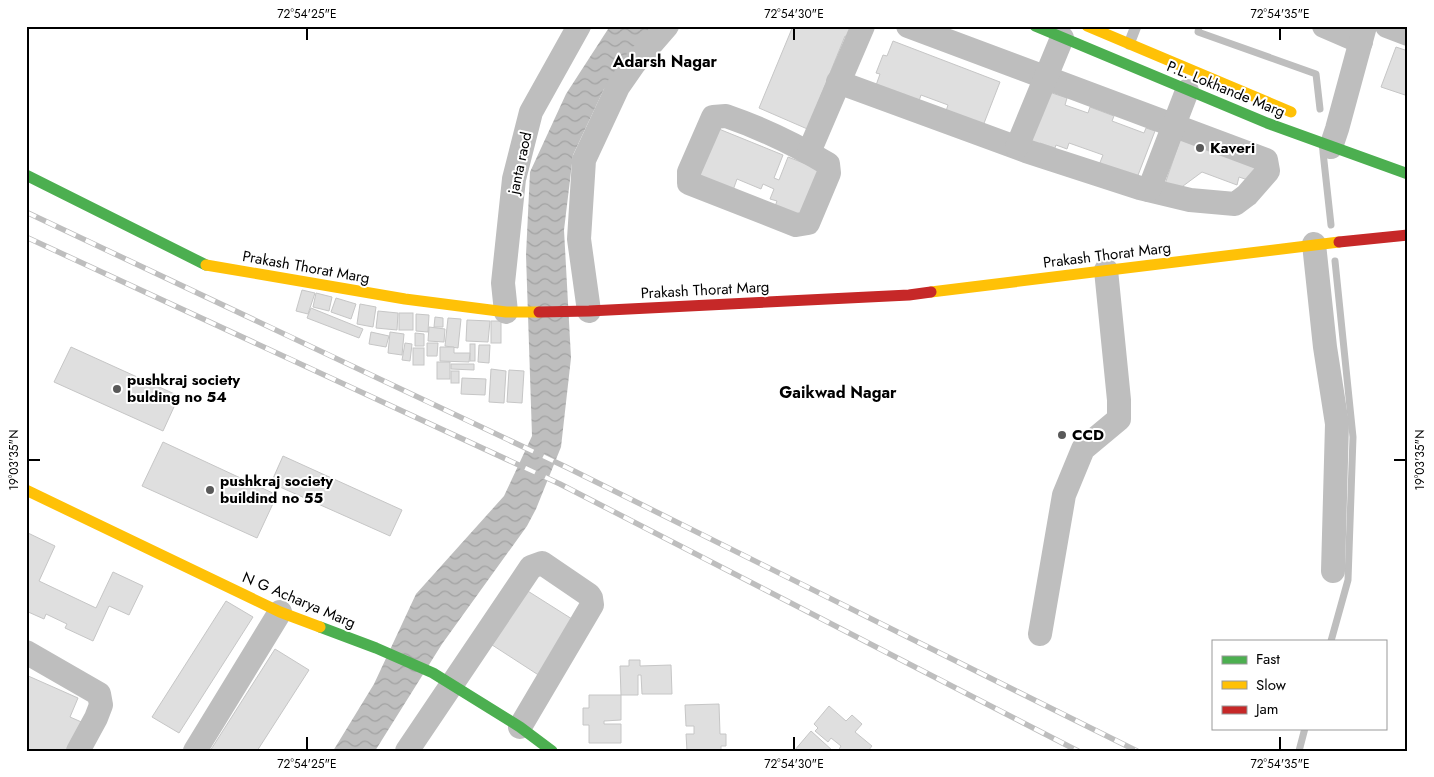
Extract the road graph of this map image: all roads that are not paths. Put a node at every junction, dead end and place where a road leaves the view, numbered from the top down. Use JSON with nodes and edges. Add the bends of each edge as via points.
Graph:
{"nodes":[{"id":1,"x":579,"y":26,"type":"edge"},
{"id":2,"x":667,"y":26,"type":"edge"},
{"id":3,"x":863,"y":26,"type":"edge"},
{"id":4,"x":908,"y":26,"type":"edge"},
{"id":5,"x":1035,"y":26,"type":"edge"},
{"id":6,"x":1087,"y":26,"type":"edge"},
{"id":7,"x":1324,"y":26,"type":"edge"},
{"id":8,"x":1387,"y":26,"type":"edge"},
{"id":9,"x":1363,"y":34,"type":"edge"},
{"id":10,"x":1408,"y":34,"type":"edge"},
{"id":11,"x":1062,"y":38,"type":"junction"},
{"id":12,"x":1128,"y":44,"type":"edge"},
{"id":13,"x":1045,"y":77,"type":"junction"},
{"id":14,"x":838,"y":82,"type":"junction"},
{"id":15,"x":1187,"y":90,"type":"junction"},
{"id":16,"x":1302,"y":116,"type":"dead end"},
{"id":17,"x":1174,"y":124,"type":"junction"},
{"id":18,"x":1336,"y":134,"type":"junction"},
{"id":19,"x":1017,"y":147,"type":"junction"},
{"id":20,"x":809,"y":152,"type":"junction"},
{"id":21,"x":26,"y":174,"type":"edge"},
{"id":22,"x":1408,"y":174,"type":"edge"},
{"id":23,"x":1149,"y":190,"type":"junction"},
{"id":24,"x":1408,"y":235,"type":"edge"},
{"id":25,"x":1314,"y":244,"type":"junction"},
{"id":26,"x":1106,"y":270,"type":"junction"},
{"id":27,"x":584,"y":311,"type":"junction"},
{"id":28,"x":514,"y":313,"type":"junction"},
{"id":29,"x":26,"y":490,"type":"edge"},
{"id":30,"x":1334,"y":571,"type":"dead end"},
{"id":31,"x":280,"y":612,"type":"junction"},
{"id":32,"x":1040,"y":634,"type":"dead end"},
{"id":33,"x":26,"y":652,"type":"edge"},
{"id":34,"x":442,"y":678,"type":"junction"},
{"id":35,"x":520,"y":727,"type":"junction"},
{"id":36,"x":78,"y":751,"type":"edge"},
{"id":37,"x":195,"y":751,"type":"edge"},
{"id":38,"x":407,"y":751,"type":"edge"},
{"id":39,"x":552,"y":751,"type":"edge"}],
"edges":[{"from":1,"to":28,"type":"street","name":"janta raod","via":[[531,112],[514,179],[503,283]]},
{"from":2,"to":27,"type":"street","via":[[618,86],[584,160],[579,239]]},
{"from":3,"to":14,"type":"street"},
{"from":4,"to":13,"type":"street"},
{"from":5,"to":11,"type":"street","name":"P.L. Lokhande Marg"},
{"from":6,"to":12,"type":"street","name":"P.L. Lokhande Marg"},
{"from":7,"to":9,"type":"street"},
{"from":8,"to":10,"type":"street"},
{"from":9,"to":18,"type":"street"},
{"from":11,"to":12,"type":"street","name":"P.L. Lokhande Marg"},
{"from":11,"to":13,"type":"street"},
{"from":12,"to":15,"type":"street","name":"P.L. Lokhande Marg"},
{"from":12,"to":16,"type":"street","name":"P.L. Lokhande Marg"},
{"from":13,"to":17,"type":"street"},
{"from":13,"to":19,"type":"street"},
{"from":14,"to":19,"type":"street"},
{"from":14,"to":20,"type":"street"},
{"from":15,"to":17,"type":"street"},
{"from":15,"to":18,"type":"street","name":"P.L. Lokhande Marg"},
{"from":17,"to":23,"type":"street"},
{"from":17,"to":23,"type":"street","via":[[1266,160],[1268,170],[1235,204],[1190,200]]},
{"from":18,"to":22,"type":"street","name":"P.L. Lokhande Marg"},
{"from":19,"to":23,"type":"street"},
{"from":20,"to":20,"type":"street","via":[[746,122],[726,116],[713,117],[689,172],[689,183],[796,225],[808,223],[829,174],[828,164]]},
{"from":21,"to":28,"type":"street","name":"Prakash Thorat Marg","via":[[204,265],[405,300]]},
{"from":24,"to":25,"type":"street","name":"Prakash Thorat Marg"},
{"from":25,"to":26,"type":"street","name":"Prakash Thorat Marg"},
{"from":25,"to":30,"type":"street","via":[[1337,424]]},
{"from":26,"to":27,"type":"street","name":"Prakash Thorat Marg","via":[[909,295]]},
{"from":26,"to":32,"type":"street","via":[[1119,419],[1083,449],[1064,495]]},
{"from":27,"to":28,"type":"street","name":"Prakash Thorat Marg"},
{"from":29,"to":31,"type":"street","name":"N G Acharya Marg"},
{"from":31,"to":34,"type":"street","name":"N G Acharya Marg","via":[[376,648]]},
{"from":31,"to":37,"type":"street"},
{"from":33,"to":36,"type":"street","via":[[99,694],[101,706]]},
{"from":34,"to":35,"type":"street","name":"N G Acharya Marg"},
{"from":34,"to":35,"type":"street","via":[[531,567],[542,563],[589,595],[592,605]]},
{"from":34,"to":38,"type":"street"},
{"from":35,"to":39,"type":"street","name":"N G Acharya Marg"}]}
